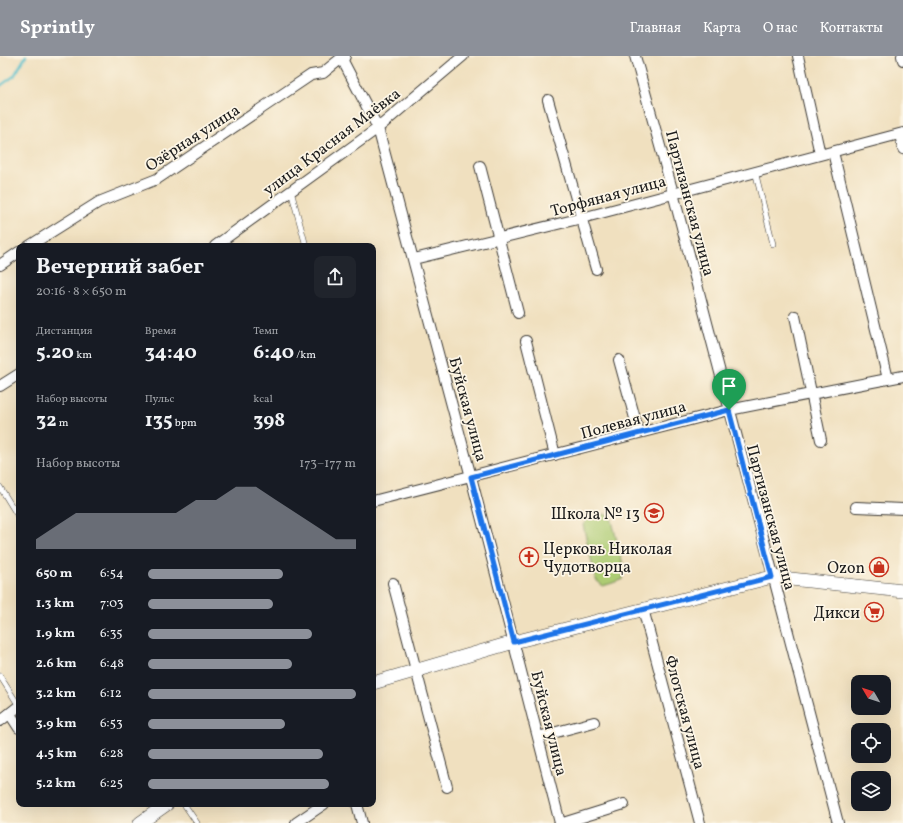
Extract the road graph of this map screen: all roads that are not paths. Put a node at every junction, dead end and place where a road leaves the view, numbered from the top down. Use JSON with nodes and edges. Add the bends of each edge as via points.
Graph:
{"nodes":[{"id":1,"x":345,"y":56,"type":"edge"},
{"id":2,"x":463,"y":56,"type":"edge"},
{"id":3,"x":635,"y":56,"type":"edge"},
{"id":4,"x":798,"y":56,"type":"edge"},
{"id":5,"x":902,"y":56,"type":"edge"},
{"id":6,"x":903,"y":60,"type":"edge"},
{"id":7,"x":548,"y":100,"type":"dead end"},
{"id":8,"x":378,"y":128,"type":"junction"},
{"id":9,"x":901,"y":134,"type":"edge"},
{"id":10,"x":903,"y":148,"type":"edge"},
{"id":11,"x":833,"y":152,"type":"junction"},
{"id":12,"x":820,"y":154,"type":"junction"},
{"id":13,"x":480,"y":166,"type":"dead end"},
{"id":14,"x":755,"y":171,"type":"junction"},
{"id":15,"x":291,"y":190,"type":"junction"},
{"id":16,"x":673,"y":193,"type":"junction"},
{"id":17,"x":582,"y":218,"type":"junction"},
{"id":18,"x":499,"y":238,"type":"junction"},
{"id":19,"x":34,"y":243,"type":"edge"},
{"id":20,"x":219,"y":243,"type":"edge"},
{"id":21,"x":305,"y":243,"type":"edge"},
{"id":22,"x":772,"y":244,"type":"dead end"},
{"id":23,"x":16,"y":254,"type":"edge"},
{"id":24,"x":414,"y":260,"type":"junction"},
{"id":25,"x":0,"y":265,"type":"edge"},
{"id":26,"x":596,"y":269,"type":"dead end"},
{"id":27,"x":518,"y":313,"type":"dead end"},
{"id":28,"x":795,"y":316,"type":"dead end"},
{"id":29,"x":526,"y":341,"type":"dead end"},
{"id":30,"x":619,"y":360,"type":"dead end"},
{"id":31,"x":16,"y":376,"type":"edge"},
{"id":32,"x":903,"y":376,"type":"edge"},
{"id":33,"x":888,"y":380,"type":"junction"},
{"id":34,"x":0,"y":386,"type":"edge"},
{"id":35,"x":811,"y":393,"type":"junction"},
{"id":36,"x":729,"y":410,"type":"junction"},
{"id":37,"x":639,"y":433,"type":"junction"},
{"id":38,"x":821,"y":440,"type":"dead end"},
{"id":39,"x":555,"y":455,"type":"junction"},
{"id":40,"x":471,"y":477,"type":"junction"},
{"id":41,"x":0,"y":487,"type":"edge"},
{"id":42,"x":376,"y":498,"type":"edge"},
{"id":43,"x":856,"y":507,"type":"dead end"},
{"id":44,"x":903,"y":509,"type":"edge"},
{"id":45,"x":16,"y":513,"type":"edge"},
{"id":46,"x":772,"y":577,"type":"junction"},
{"id":47,"x":393,"y":583,"type":"dead end"},
{"id":48,"x":903,"y":591,"type":"edge"},
{"id":49,"x":643,"y":608,"type":"junction"},
{"id":50,"x":514,"y":642,"type":"junction"},
{"id":51,"x":417,"y":670,"type":"junction"},
{"id":52,"x":0,"y":676,"type":"edge"},
{"id":53,"x":376,"y":682,"type":"edge"},
{"id":54,"x":16,"y":701,"type":"edge"},
{"id":55,"x":16,"y":709,"type":"edge"},
{"id":56,"x":10,"y":714,"type":"junction"},
{"id":57,"x":0,"y":720,"type":"edge"},
{"id":58,"x":594,"y":722,"type":"dead end"},
{"id":59,"x":16,"y":723,"type":"edge"},
{"id":60,"x":538,"y":737,"type":"junction"},
{"id":61,"x":447,"y":787,"type":"dead end"},
{"id":62,"x":624,"y":804,"type":"dead end"},
{"id":63,"x":163,"y":807,"type":"edge"},
{"id":64,"x":186,"y":807,"type":"edge"},
{"id":65,"x":320,"y":807,"type":"edge"},
{"id":66,"x":358,"y":807,"type":"edge"},
{"id":67,"x":140,"y":823,"type":"edge"},
{"id":68,"x":197,"y":823,"type":"edge"},
{"id":69,"x":296,"y":823,"type":"edge"},
{"id":70,"x":362,"y":823,"type":"edge"},
{"id":71,"x":561,"y":823,"type":"edge"},
{"id":72,"x":700,"y":823,"type":"edge"},
{"id":73,"x":838,"y":823,"type":"edge"}],
"edges":[{"from":1,"to":8,"type":"street","name":"Буйская улица","via":[[343,61]]},
{"from":1,"to":19,"type":"street","name":"Озёрная улица","via":[[323,73],[311,75],[157,179],[99,202]]},
{"from":2,"to":8,"type":"street","name":"улица Красная Маёвка"},
{"from":3,"to":16,"type":"street","name":"Партизанская улица"},
{"from":4,"to":12,"type":"street"},
{"from":5,"to":6,"type":"street"},
{"from":7,"to":17,"type":"street"},
{"from":8,"to":15,"type":"street","name":"улица Красная Маёвка"},
{"from":8,"to":24,"type":"street","name":"Буйская улица"},
{"from":9,"to":10,"type":"street"},
{"from":9,"to":11,"type":"street","name":"Торфяная улица"},
{"from":11,"to":12,"type":"street","name":"Торфяная улица"},
{"from":11,"to":33,"type":"street"},
{"from":12,"to":14,"type":"street","name":"Торфяная улица"},
{"from":13,"to":18,"type":"street"},
{"from":14,"to":16,"type":"street","name":"Торфяная улица"},
{"from":14,"to":22,"type":"lane"},
{"from":15,"to":20,"type":"street","name":"улица Красная Маёвка"},
{"from":15,"to":21,"type":"lane"},
{"from":16,"to":17,"type":"street","name":"Торфяная улица"},
{"from":16,"to":36,"type":"street","name":"Партизанская улица"},
{"from":17,"to":18,"type":"street","name":"Торфяная улица"},
{"from":17,"to":26,"type":"street"},
{"from":18,"to":24,"type":"street","name":"Торфяная улица"},
{"from":18,"to":27,"type":"street"},
{"from":23,"to":25,"type":"street"},
{"from":24,"to":40,"type":"street","name":"Буйская улица"},
{"from":28,"to":35,"type":"street"},
{"from":29,"to":39,"type":"street"},
{"from":30,"to":37,"type":"street"},
{"from":31,"to":34,"type":"street"},
{"from":32,"to":33,"type":"street","name":"Полевая улица"},
{"from":33,"to":35,"type":"street","name":"Полевая улица"},
{"from":35,"to":36,"type":"street","name":"Полевая улица"},
{"from":35,"to":38,"type":"street"},
{"from":36,"to":37,"type":"street","name":"Полевая улица"},
{"from":36,"to":46,"type":"street","name":"Партизанская улица"},
{"from":37,"to":39,"type":"street","name":"Полевая улица"},
{"from":39,"to":40,"type":"street","name":"Полевая улица"},
{"from":40,"to":42,"type":"street","name":"Полевая улица"},
{"from":40,"to":50,"type":"street","name":"Буйская улица"},
{"from":41,"to":45,"type":"lane"},
{"from":43,"to":44,"type":"street"},
{"from":46,"to":48,"type":"street"},
{"from":46,"to":49,"type":"street"},
{"from":46,"to":73,"type":"street","name":"Партизанская улица"},
{"from":47,"to":51,"type":"street"},
{"from":49,"to":50,"type":"street"},
{"from":49,"to":72,"type":"street","name":"Флотская улица"},
{"from":50,"to":51,"type":"street"},
{"from":50,"to":60,"type":"street","name":"Буйская улица"},
{"from":51,"to":53,"type":"street"},
{"from":51,"to":61,"type":"street"},
{"from":52,"to":54,"type":"lane"},
{"from":55,"to":56,"type":"street"},
{"from":56,"to":57,"type":"street"},
{"from":56,"to":59,"type":"street"},
{"from":58,"to":60,"type":"street"},
{"from":60,"to":71,"type":"street","name":"Буйская улица"},
{"from":62,"to":71,"type":"street"},
{"from":63,"to":67,"type":"street"},
{"from":64,"to":68,"type":"lane"},
{"from":65,"to":69,"type":"street"},
{"from":66,"to":70,"type":"street"}]}
